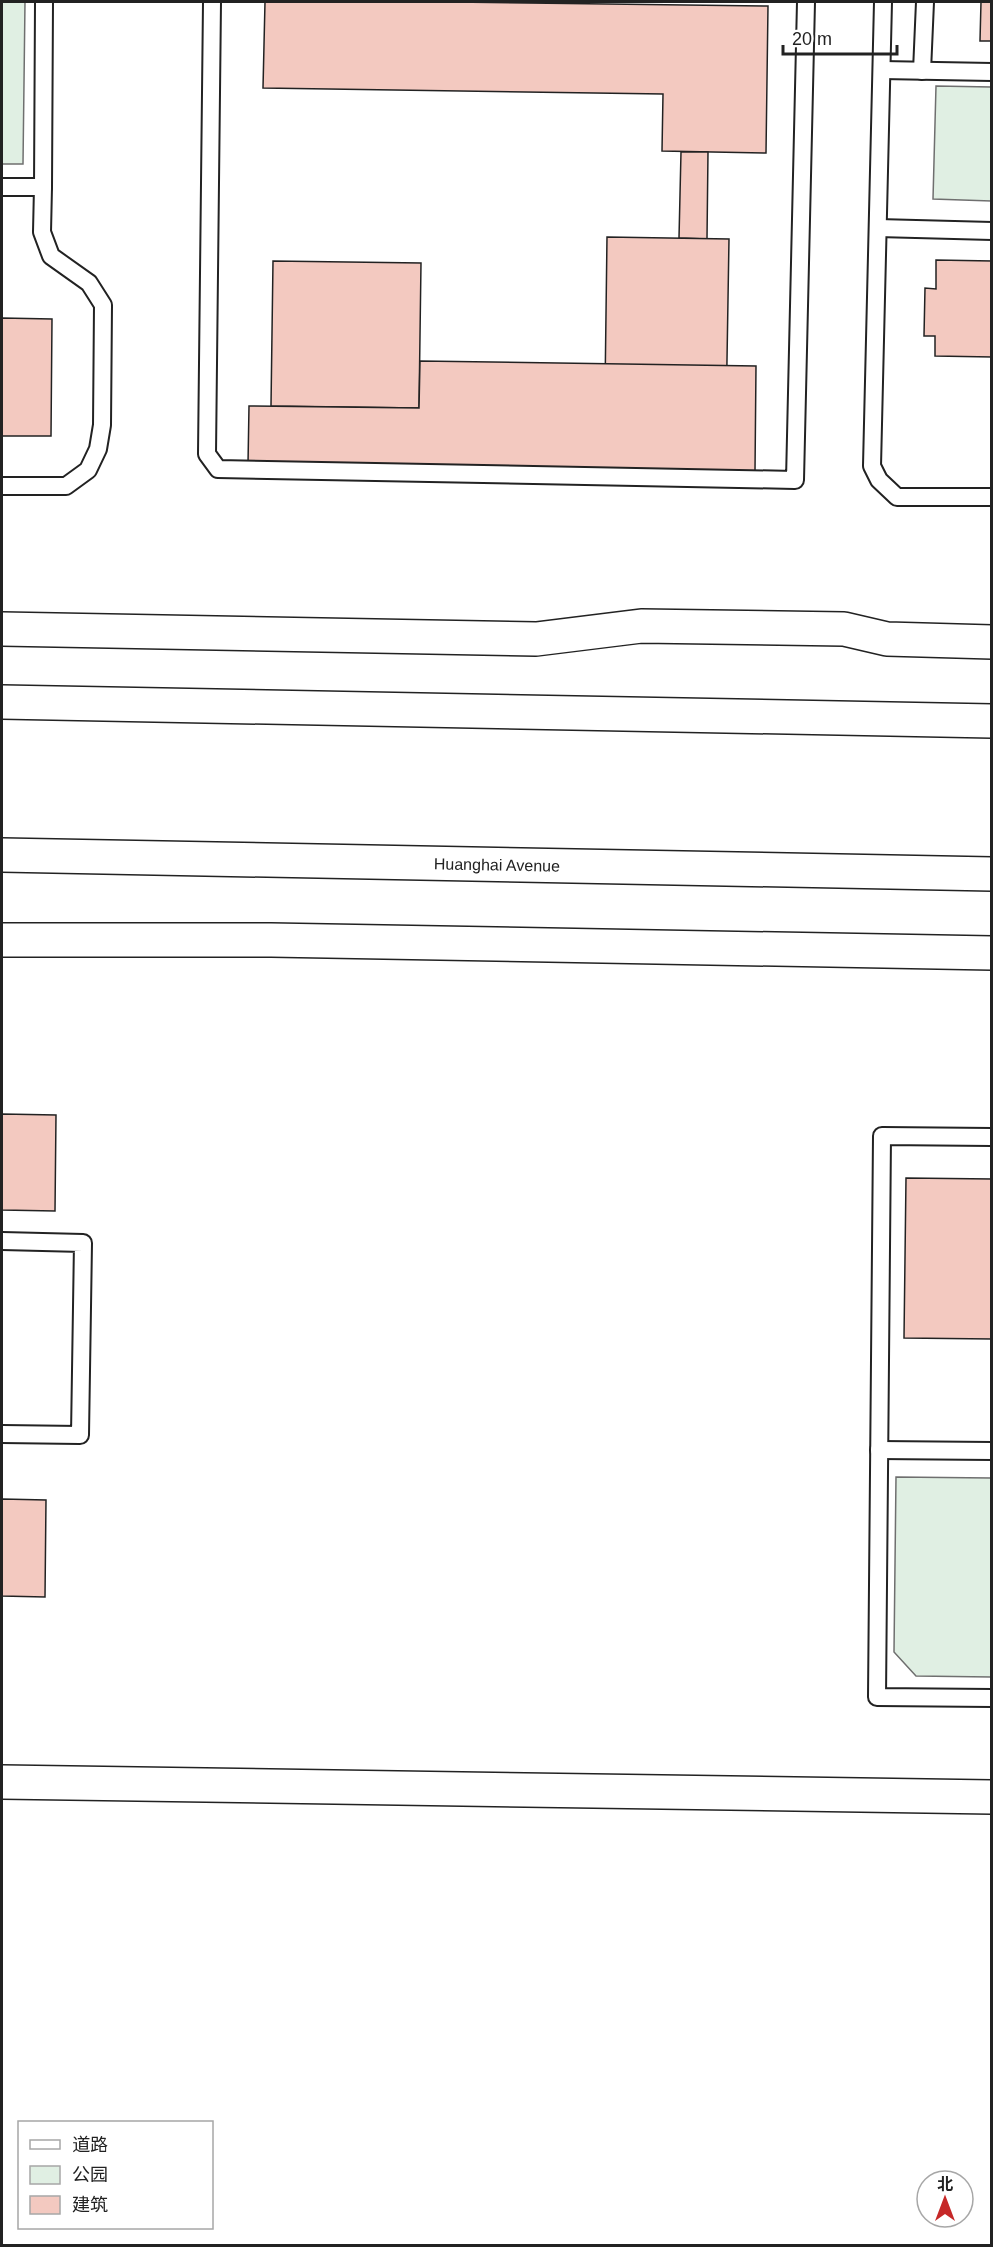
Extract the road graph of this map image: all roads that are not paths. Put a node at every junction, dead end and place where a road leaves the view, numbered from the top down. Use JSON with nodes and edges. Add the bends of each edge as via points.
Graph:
{"nodes":[{"id":1,"x":44,"y":2,"type":"edge"},
{"id":2,"x":212,"y":2,"type":"edge"},
{"id":3,"x":806,"y":2,"type":"edge"},
{"id":4,"x":883,"y":2,"type":"edge"},
{"id":5,"x":925,"y":2,"type":"edge"},
{"id":6,"x":882,"y":70,"type":"junction"},
{"id":7,"x":922,"y":71,"type":"junction"},
{"id":8,"x":992,"y":72,"type":"edge"},
{"id":9,"x":2,"y":187,"type":"edge"},
{"id":10,"x":43,"y":187,"type":"junction"},
{"id":11,"x":878,"y":228,"type":"junction"},
{"id":12,"x":992,"y":231,"type":"edge"},
{"id":13,"x":2,"y":486,"type":"edge"},
{"id":14,"x":992,"y":497,"type":"edge"},
{"id":15,"x":2,"y":629,"type":"edge"},
{"id":16,"x":992,"y":642,"type":"edge"},
{"id":17,"x":2,"y":702,"type":"edge"},
{"id":18,"x":992,"y":721,"type":"edge"},
{"id":19,"x":2,"y":855,"type":"edge"},
{"id":20,"x":992,"y":874,"type":"edge"},
{"id":21,"x":2,"y":940,"type":"edge"},
{"id":22,"x":992,"y":953,"type":"edge"},
{"id":23,"x":992,"y":1137,"type":"edge"},
{"id":24,"x":2,"y":1241,"type":"edge"},
{"id":25,"x":2,"y":1434,"type":"edge"},
{"id":26,"x":879,"y":1450,"type":"junction"},
{"id":27,"x":992,"y":1451,"type":"edge"},
{"id":28,"x":992,"y":1698,"type":"edge"},
{"id":29,"x":2,"y":1782,"type":"edge"},
{"id":30,"x":992,"y":1797,"type":"edge"}],
"edges":[{"from":1,"to":10,"type":"lane"},
{"from":2,"to":3,"type":"lane","via":[[207,454],[218,469],[795,480]]},
{"from":4,"to":6,"type":"lane"},
{"from":5,"to":7,"type":"lane"},
{"from":6,"to":7,"type":"lane"},
{"from":6,"to":11,"type":"lane"},
{"from":7,"to":8,"type":"lane"},
{"from":9,"to":10,"type":"lane"},
{"from":10,"to":13,"type":"lane","via":[[42,232],[51,256],[88,283],[103,305],[102,425],[98,449],[88,470],[66,486]]},
{"from":11,"to":12,"type":"lane"},
{"from":11,"to":14,"type":"lane","via":[[872,466],[879,480],[897,497]]},
{"from":15,"to":16,"type":"street","via":[[536,639],[665,626],[844,629],[887,639]]},
{"from":17,"to":18,"type":"street"},
{"from":19,"to":20,"type":"street","name":"Huanghai Avenue"},
{"from":21,"to":22,"type":"street"},
{"from":23,"to":26,"type":"lane","via":[[882,1136]]},
{"from":24,"to":25,"type":"lane","via":[[83,1243],[80,1435]]},
{"from":26,"to":27,"type":"lane"},
{"from":26,"to":28,"type":"lane","via":[[876,1697]]},
{"from":29,"to":30,"type":"street"}]}
